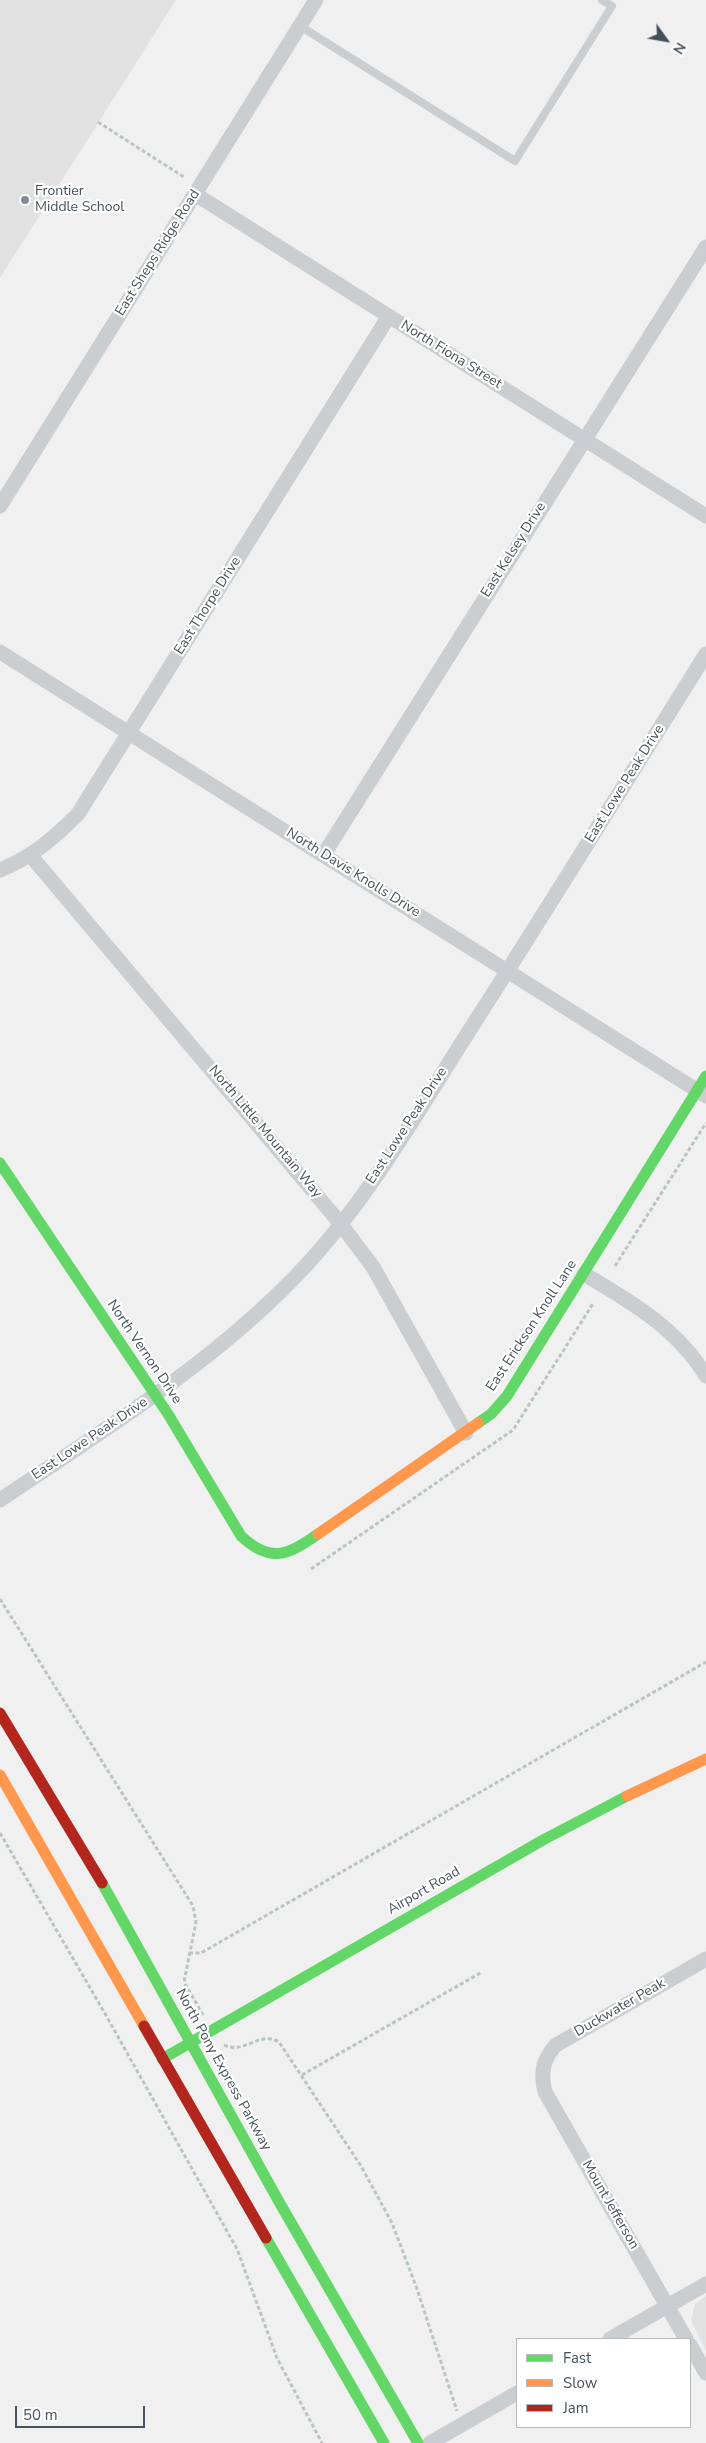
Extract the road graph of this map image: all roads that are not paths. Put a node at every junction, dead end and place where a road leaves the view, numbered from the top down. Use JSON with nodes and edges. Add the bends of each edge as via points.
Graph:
{"nodes":[{"id":1,"x":316,"y":0,"type":"edge"},
{"id":2,"x":602,"y":0,"type":"edge"},
{"id":3,"x":300,"y":26,"type":"junction"},
{"id":4,"x":195,"y":194,"type":"junction"},
{"id":5,"x":706,"y":247,"type":"edge"},
{"id":6,"x":389,"y":316,"type":"junction"},
{"id":7,"x":584,"y":439,"type":"junction"},
{"id":8,"x":0,"y":506,"type":"edge"},
{"id":9,"x":706,"y":516,"type":"edge"},
{"id":10,"x":0,"y":652,"type":"edge"},
{"id":11,"x":706,"y":654,"type":"edge"},
{"id":12,"x":129,"y":733,"type":"junction"},
{"id":13,"x":324,"y":854,"type":"junction"},
{"id":14,"x":31,"y":856,"type":"junction"},
{"id":15,"x":0,"y":870,"type":"edge"},
{"id":16,"x":508,"y":971,"type":"junction"},
{"id":17,"x":706,"y":1076,"type":"edge"},
{"id":18,"x":701,"y":1093,"type":"edge"},
{"id":19,"x":0,"y":1163,"type":"edge"},
{"id":20,"x":340,"y":1224,"type":"junction"},
{"id":21,"x":584,"y":1274,"type":"junction"},
{"id":22,"x":706,"y":1376,"type":"edge"},
{"id":23,"x":155,"y":1395,"type":"junction"},
{"id":24,"x":466,"y":1433,"type":"junction"},
{"id":25,"x":0,"y":1500,"type":"edge"},
{"id":26,"x":265,"y":1554,"type":"joint"},
{"id":27,"x":0,"y":1713,"type":"edge"},
{"id":28,"x":706,"y":1759,"type":"edge"},
{"id":29,"x":0,"y":1775,"type":"edge"},
{"id":30,"x":706,"y":1958,"type":"edge"},
{"id":31,"x":191,"y":2043,"type":"junction"},
{"id":32,"x":162,"y":2059,"type":"junction"},
{"id":33,"x":543,"y":2067,"type":"joint"},
{"id":34,"x":706,"y":2284,"type":"edge"},
{"id":35,"x":668,"y":2306,"type":"junction"},
{"id":36,"x":612,"y":2338,"type":"edge"},
{"id":37,"x":685,"y":2338,"type":"edge"},
{"id":38,"x":691,"y":2347,"type":"edge"},
{"id":39,"x":706,"y":2373,"type":"edge"},
{"id":40,"x":516,"y":2394,"type":"edge"},
{"id":41,"x":384,"y":2443,"type":"edge"},
{"id":42,"x":418,"y":2443,"type":"edge"},
{"id":43,"x":430,"y":2443,"type":"edge"}],
"edges":[{"from":1,"to":3,"type":"street","name":"East Sheps Ridge Road"},
{"from":2,"to":3,"type":"lane","via":[[612,6],[515,161]]},
{"from":3,"to":4,"type":"street","name":"East Sheps Ridge Road"},
{"from":4,"to":6,"type":"street","name":"North Fiona Street"},
{"from":4,"to":8,"type":"street","name":"East Sheps Ridge Road"},
{"from":5,"to":7,"type":"street","name":"East Kelsey Drive"},
{"from":6,"to":7,"type":"street","name":"North Fiona Street"},
{"from":6,"to":12,"type":"street","name":"East Thorpe Drive"},
{"from":7,"to":9,"type":"street","name":"North Fiona Street"},
{"from":7,"to":13,"type":"street","name":"East Kelsey Drive"},
{"from":10,"to":12,"type":"street","name":"North Davis Knolls Drive"},
{"from":11,"to":16,"type":"street","name":"East Lowe Peak Drive"},
{"from":12,"to":13,"type":"street","name":"North Davis Knolls Drive"},
{"from":12,"to":14,"type":"street","name":"East Thorpe Drive","via":[[78,814]]},
{"from":13,"to":16,"type":"street","name":"North Davis Knolls Drive"},
{"from":14,"to":15,"type":"street","name":"East Thorpe Drive"},
{"from":14,"to":20,"type":"street","name":"North Little Mountain Way"},
{"from":16,"to":18,"type":"street","name":"North Davis Knolls Drive"},
{"from":16,"to":20,"type":"street","name":"East Lowe Peak Drive","via":[[378,1174]]},
{"from":17,"to":18,"type":"street","name":"East Erickson Knoll Lane"},
{"from":18,"to":21,"type":"street","name":"East Erickson Knoll Lane"},
{"from":19,"to":23,"type":"street","name":"North Vernon Drive"},
{"from":20,"to":23,"type":"street","name":"East Lowe Peak Drive","via":[[295,1277],[251,1319],[216,1350]]},
{"from":20,"to":24,"type":"street","name":"North Little Mountain Way","via":[[373,1267]]},
{"from":21,"to":22,"type":"street","via":[[654,1318],[681,1341]]},
{"from":21,"to":24,"type":"street","name":"East Erickson Knoll Lane","via":[[507,1396],[491,1414]]},
{"from":23,"to":25,"type":"street","name":"East Lowe Peak Drive"},
{"from":23,"to":26,"type":"street","name":"North Vernon Drive","via":[[241,1536]]},
{"from":24,"to":26,"type":"street","name":"East Erickson Knoll Lane","via":[[294,1551],[280,1555]]},
{"from":27,"to":31,"type":"street","name":"North Pony Express Parkway","via":[[104,1886]]},
{"from":28,"to":31,"type":"street","name":"Airport Road","via":[[542,1840]]},
{"from":29,"to":32,"type":"street"},
{"from":30,"to":33,"type":"street","name":"Duckwater Peak","via":[[556,2045]]},
{"from":31,"to":32,"type":"street","name":"Airport Road"},
{"from":31,"to":42,"type":"street","name":"North Pony Express Parkway"},
{"from":32,"to":41,"type":"street"},
{"from":33,"to":35,"type":"street","name":"Mount Jefferson","via":[[545,2092]]},
{"from":34,"to":35,"type":"street"},
{"from":35,"to":36,"type":"street"},
{"from":35,"to":37,"type":"street","name":"Mount Jefferson"},
{"from":38,"to":39,"type":"street"},
{"from":40,"to":43,"type":"street"}]}
